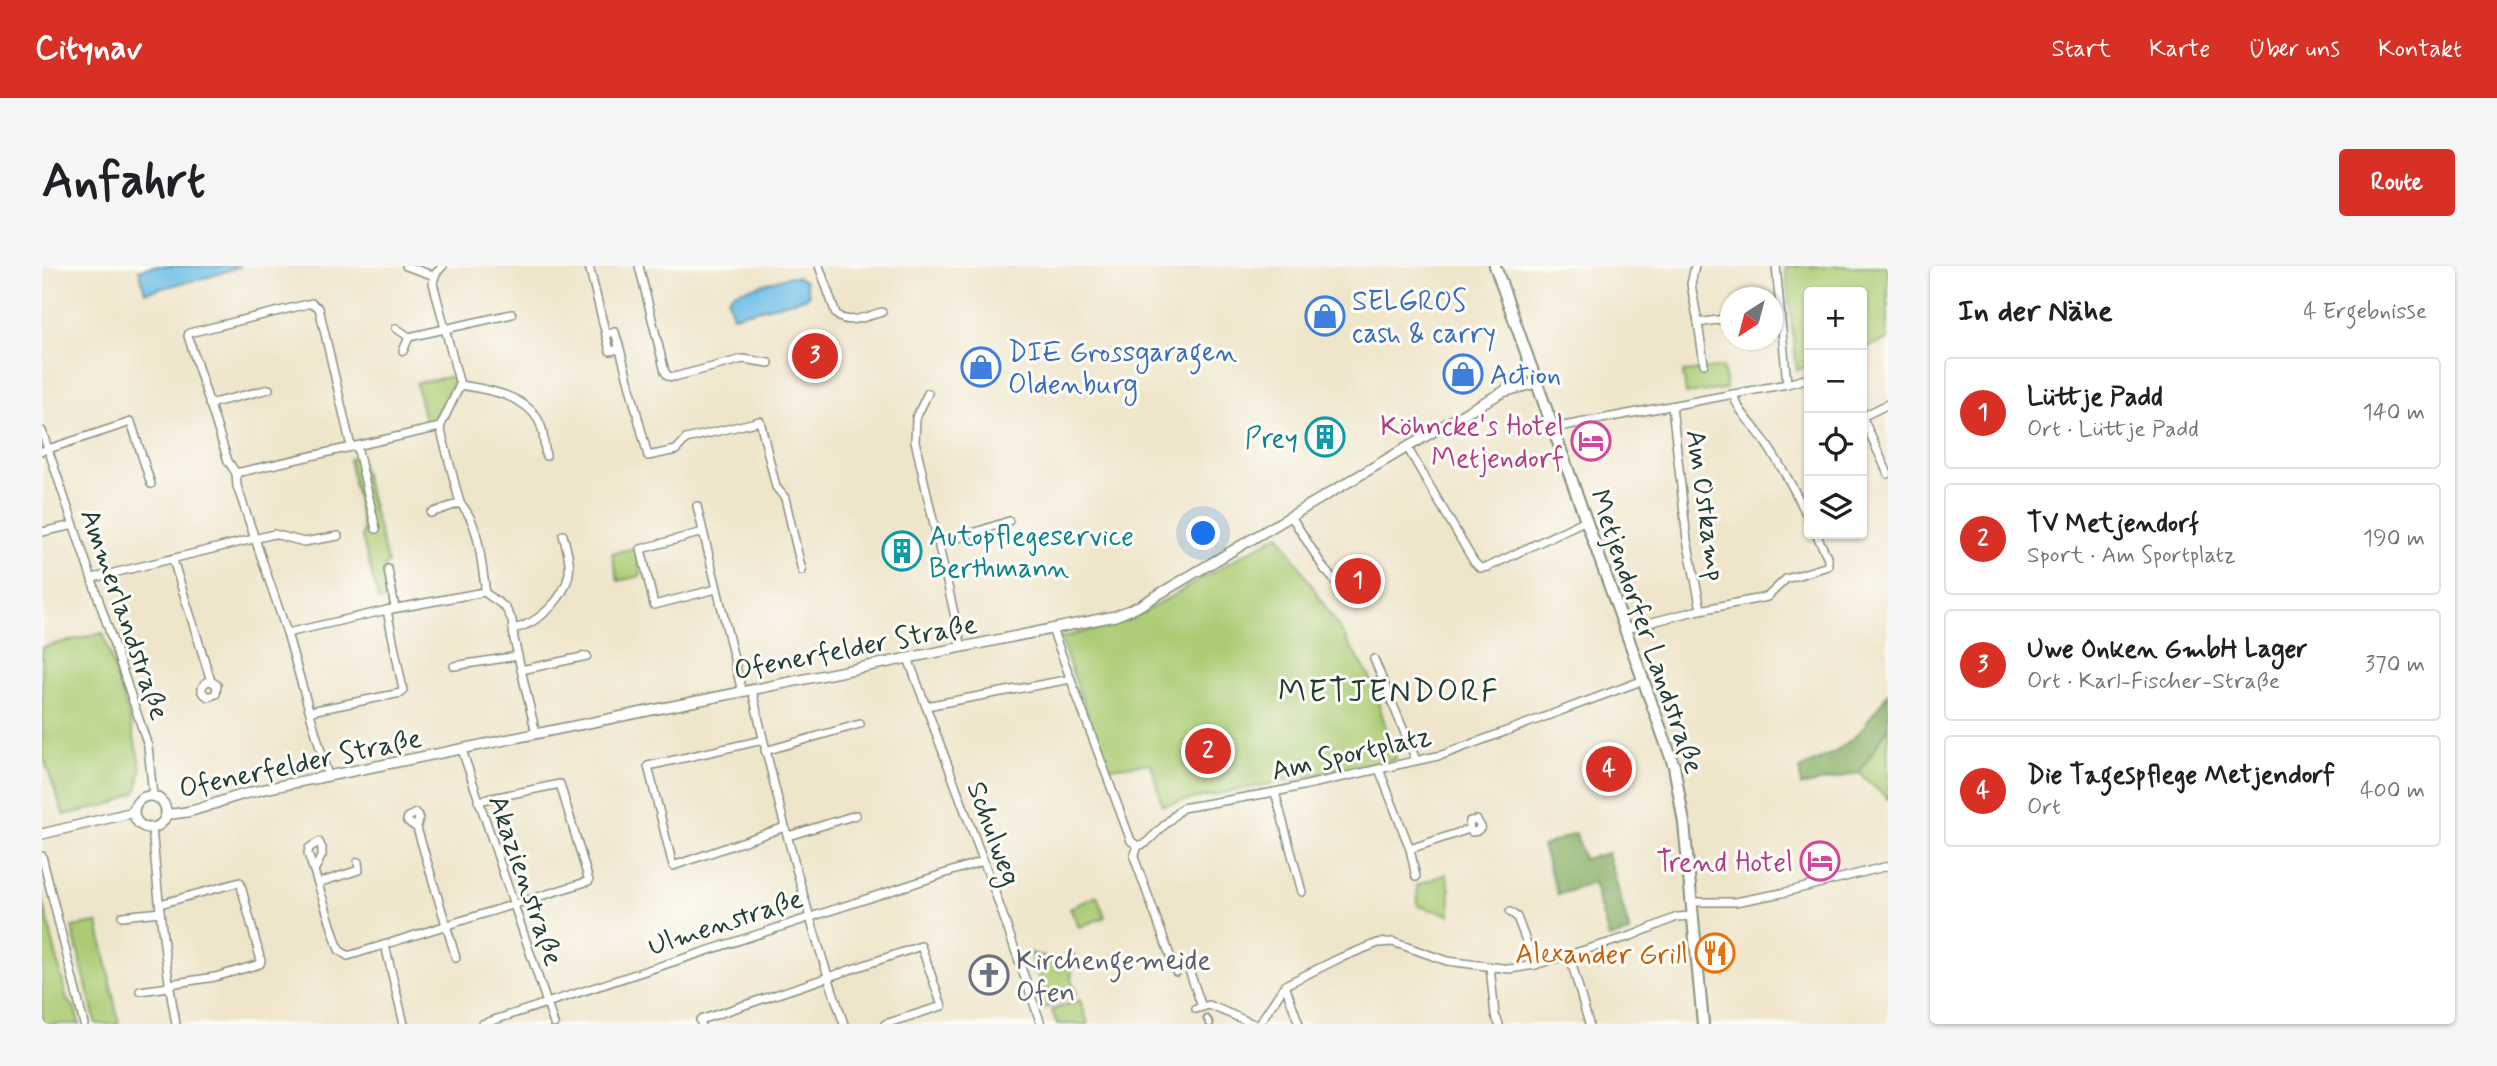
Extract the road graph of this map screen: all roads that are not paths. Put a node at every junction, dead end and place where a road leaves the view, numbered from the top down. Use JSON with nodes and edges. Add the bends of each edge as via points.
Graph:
{"nodes":[{"id":1,"x":407,"y":266,"type":"edge"},
{"id":2,"x":443,"y":266,"type":"edge"},
{"id":3,"x":589,"y":266,"type":"edge"},
{"id":4,"x":639,"y":266,"type":"edge"},
{"id":5,"x":819,"y":266,"type":"edge"},
{"id":6,"x":1495,"y":266,"type":"edge"},
{"id":7,"x":1695,"y":266,"type":"edge"},
{"id":8,"x":1776,"y":266,"type":"edge"},
{"id":9,"x":435,"y":276,"type":"junction"},
{"id":10,"x":1776,"y":287,"type":"edge"},
{"id":11,"x":882,"y":312,"type":"dead end"},
{"id":12,"x":512,"y":314,"type":"dead end"},
{"id":13,"x":1720,"y":320,"type":"edge"},
{"id":14,"x":1698,"y":323,"type":"junction"},
{"id":15,"x":396,"y":328,"type":"dead end"},
{"id":16,"x":445,"y":329,"type":"junction"},
{"id":17,"x":408,"y":337,"type":"junction"},
{"id":18,"x":1782,"y":350,"type":"edge"},
{"id":19,"x":403,"y":351,"type":"dead end"},
{"id":20,"x":769,"y":363,"type":"dead end"},
{"id":21,"x":1704,"y":364,"type":"dead end"},
{"id":22,"x":1532,"y":370,"type":"junction"},
{"id":23,"x":1804,"y":379,"type":"edge"},
{"id":24,"x":1536,"y":383,"type":"junction"},
{"id":25,"x":1787,"y":384,"type":"junction"},
{"id":26,"x":460,"y":385,"type":"junction"},
{"id":27,"x":269,"y":389,"type":"dead end"},
{"id":28,"x":1503,"y":392,"type":"junction"},
{"id":29,"x":928,"y":393,"type":"dead end"},
{"id":30,"x":1732,"y":394,"type":"junction"},
{"id":31,"x":209,"y":404,"type":"junction"},
{"id":32,"x":1888,"y":404,"type":"edge"},
{"id":33,"x":1672,"y":406,"type":"junction"},
{"id":34,"x":1867,"y":414,"type":"edge"},
{"id":35,"x":440,"y":427,"type":"junction"},
{"id":36,"x":1867,"y":427,"type":"edge"},
{"id":37,"x":1553,"y":428,"type":"junction"},
{"id":38,"x":42,"y":432,"type":"edge"},
{"id":39,"x":354,"y":447,"type":"junction"},
{"id":40,"x":1407,"y":447,"type":"junction"},
{"id":41,"x":45,"y":450,"type":"edge"},
{"id":42,"x":546,"y":456,"type":"dead end"},
{"id":43,"x":1888,"y":471,"type":"edge"},
{"id":44,"x":236,"y":473,"type":"junction"},
{"id":45,"x":151,"y":484,"type":"dead end"},
{"id":46,"x":460,"y":503,"type":"junction"},
{"id":47,"x":697,"y":506,"type":"dead end"},
{"id":48,"x":1804,"y":509,"type":"edge"},
{"id":49,"x":431,"y":513,"type":"dead end"},
{"id":50,"x":1292,"y":516,"type":"junction"},
{"id":51,"x":1586,"y":520,"type":"junction"},
{"id":52,"x":1009,"y":522,"type":"dead end"},
{"id":53,"x":74,"y":525,"type":"junction"},
{"id":54,"x":376,"y":529,"type":"dead end"},
{"id":55,"x":42,"y":532,"type":"edge"},
{"id":56,"x":704,"y":532,"type":"junction"},
{"id":57,"x":563,"y":535,"type":"dead end"},
{"id":58,"x":338,"y":536,"type":"dead end"},
{"id":59,"x":255,"y":538,"type":"junction"},
{"id":60,"x":1818,"y":539,"type":"edge"},
{"id":61,"x":940,"y":544,"type":"junction"},
{"id":62,"x":173,"y":560,"type":"junction"},
{"id":63,"x":388,"y":569,"type":"dead end"},
{"id":64,"x":802,"y":570,"type":"dead end"},
{"id":65,"x":93,"y":578,"type":"junction"},
{"id":66,"x":1335,"y":581,"type":"dead end"},
{"id":67,"x":716,"y":589,"type":"junction"},
{"id":68,"x":484,"y":592,"type":"junction"},
{"id":69,"x":391,"y":609,"type":"junction"},
{"id":70,"x":1702,"y":609,"type":"junction"},
{"id":71,"x":513,"y":629,"type":"junction"},
{"id":72,"x":1052,"y":629,"type":"junction"},
{"id":73,"x":1625,"y":629,"type":"junction"},
{"id":74,"x":287,"y":633,"type":"junction"},
{"id":75,"x":962,"y":648,"type":"junction"},
{"id":76,"x":518,"y":656,"type":"junction"},
{"id":77,"x":587,"y":656,"type":"dead end"},
{"id":78,"x":908,"y":659,"type":"junction"},
{"id":79,"x":1374,"y":659,"type":"dead end"},
{"id":80,"x":454,"y":667,"type":"dead end"},
{"id":81,"x":521,"y":670,"type":"junction"},
{"id":82,"x":1071,"y":679,"type":"junction"},
{"id":83,"x":1644,"y":680,"type":"junction"},
{"id":84,"x":211,"y":681,"type":"dead end"},
{"id":85,"x":747,"y":691,"type":"junction"},
{"id":86,"x":926,"y":706,"type":"junction"},
{"id":87,"x":311,"y":711,"type":"junction"},
{"id":88,"x":860,"y":724,"type":"dead end"},
{"id":89,"x":536,"y":734,"type":"junction"},
{"id":90,"x":763,"y":740,"type":"junction"},
{"id":91,"x":462,"y":750,"type":"junction"},
{"id":92,"x":765,"y":751,"type":"junction"},
{"id":93,"x":1416,"y":760,"type":"junction"},
{"id":94,"x":1379,"y":768,"type":"junction"},
{"id":95,"x":328,"y":776,"type":"junction"},
{"id":96,"x":1275,"y":792,"type":"junction"},
{"id":97,"x":153,"y":796,"type":"junction"},
{"id":98,"x":478,"y":801,"type":"junction"},
{"id":99,"x":134,"y":812,"type":"junction"},
{"id":100,"x":166,"y":814,"type":"junction"},
{"id":101,"x":856,"y":815,"type":"dead end"},
{"id":102,"x":785,"y":827,"type":"junction"},
{"id":103,"x":152,"y":828,"type":"junction"},
{"id":104,"x":417,"y":828,"type":"dead end"},
{"id":105,"x":1469,"y":829,"type":"dead end"},
{"id":106,"x":42,"y":834,"type":"edge"},
{"id":107,"x":788,"y":836,"type":"junction"},
{"id":108,"x":1138,"y":846,"type":"junction"},
{"id":109,"x":1410,"y":849,"type":"junction"},
{"id":110,"x":42,"y":856,"type":"edge"},
{"id":111,"x":983,"y":861,"type":"junction"},
{"id":112,"x":358,"y":862,"type":"dead end"},
{"id":113,"x":1888,"y":866,"type":"edge"},
{"id":114,"x":314,"y":871,"type":"dead end"},
{"id":115,"x":1416,"y":877,"type":"dead end"},
{"id":116,"x":318,"y":883,"type":"junction"},
{"id":117,"x":1302,"y":892,"type":"dead end"},
{"id":118,"x":1692,"y":902,"type":"junction"},
{"id":119,"x":512,"y":904,"type":"junction"},
{"id":120,"x":160,"y":908,"type":"junction"},
{"id":121,"x":1510,"y":912,"type":"dead end"},
{"id":122,"x":122,"y":916,"type":"dead end"},
{"id":123,"x":810,"y":916,"type":"junction"},
{"id":124,"x":1693,"y":916,"type":"junction"},
{"id":125,"x":446,"y":926,"type":"junction"},
{"id":126,"x":385,"y":945,"type":"junction"},
{"id":127,"x":1569,"y":954,"type":"junction"},
{"id":128,"x":456,"y":958,"type":"dead end"},
{"id":129,"x":1535,"y":965,"type":"junction"},
{"id":130,"x":1490,"y":967,"type":"junction"},
{"id":131,"x":1189,"y":970,"type":"dead end"},
{"id":132,"x":1176,"y":972,"type":"dead end"},
{"id":133,"x":828,"y":978,"type":"junction"},
{"id":134,"x":1285,"y":985,"type":"junction"},
{"id":135,"x":169,"y":986,"type":"junction"},
{"id":136,"x":140,"y":991,"type":"dead end"},
{"id":137,"x":547,"y":1002,"type":"junction"},
{"id":138,"x":84,"y":1024,"type":"edge"},
{"id":139,"x":176,"y":1024,"type":"edge"},
{"id":140,"x":404,"y":1024,"type":"edge"},
{"id":141,"x":482,"y":1024,"type":"edge"},
{"id":142,"x":554,"y":1024,"type":"edge"},
{"id":143,"x":701,"y":1024,"type":"edge"},
{"id":144,"x":844,"y":1024,"type":"edge"},
{"id":145,"x":885,"y":1024,"type":"edge"},
{"id":146,"x":1041,"y":1024,"type":"edge"},
{"id":147,"x":1256,"y":1024,"type":"edge"},
{"id":148,"x":1299,"y":1024,"type":"edge"},
{"id":149,"x":1499,"y":1024,"type":"edge"},
{"id":150,"x":1589,"y":1024,"type":"edge"},
{"id":151,"x":1703,"y":1024,"type":"edge"}],
"edges":[{"from":1,"to":9,"type":"street"},
{"from":2,"to":9,"type":"street"},
{"from":3,"to":64,"type":"street","via":[[606,334],[615,332],[648,456],[676,450],[686,439],[760,421]]},
{"from":4,"to":20,"type":"street","via":[[668,376],[743,359]]},
{"from":5,"to":11,"type":"street","via":[[841,319]]},
{"from":6,"to":22,"type":"main road","name":"Metjendorfer Landstraße"},
{"from":7,"to":14,"type":"street","via":[[1692,284]]},
{"from":8,"to":10,"type":"street"},
{"from":9,"to":16,"type":"street"},
{"from":12,"to":16,"type":"street"},
{"from":13,"to":14,"type":"street"},
{"from":14,"to":21,"type":"street"},
{"from":15,"to":17,"type":"street"},
{"from":16,"to":17,"type":"street"},
{"from":16,"to":26,"type":"street"},
{"from":17,"to":19,"type":"street"},
{"from":18,"to":25,"type":"street"},
{"from":22,"to":24,"type":"main road","name":"Metjendorfer Landstraße"},
{"from":22,"to":28,"type":"street","name":"Ofenerfelder Straße"},
{"from":23,"to":25,"type":"street"},
{"from":24,"to":28,"type":"street","name":"Ofenerfelder Straße"},
{"from":24,"to":37,"type":"main road","name":"Metjendorfer Landstraße"},
{"from":25,"to":30,"type":"street"},
{"from":26,"to":35,"type":"street"},
{"from":26,"to":42,"type":"street","via":[[508,395],[525,407],[542,428]]},
{"from":27,"to":31,"type":"street"},
{"from":28,"to":40,"type":"street","name":"Ofenerfelder Straße"},
{"from":29,"to":61,"type":"street","via":[[916,418],[915,441]]},
{"from":30,"to":33,"type":"street","name":"Am Ostkamp"},
{"from":30,"to":48,"type":"street","name":"Am Ostkamp","via":[[1791,481]]},
{"from":31,"to":39,"type":"street","via":[[187,340],[189,333],[312,303],[319,308]]},
{"from":31,"to":44,"type":"street"},
{"from":32,"to":34,"type":"street"},
{"from":33,"to":37,"type":"street","name":"Am Ostkamp"},
{"from":33,"to":70,"type":"street","name":"Am Ostkamp","via":[[1687,540]]},
{"from":35,"to":39,"type":"street"},
{"from":35,"to":46,"type":"street"},
{"from":36,"to":43,"type":"street"},
{"from":37,"to":51,"type":"main road","name":"Metjendorfer Landstraße"},
{"from":38,"to":41,"type":"street","name":"Ammerlandstraße"},
{"from":39,"to":44,"type":"street"},
{"from":39,"to":54,"type":"street"},
{"from":40,"to":50,"type":"street","name":"Ofenerfelder Straße"},
{"from":40,"to":51,"type":"street","via":[[1480,568]]},
{"from":41,"to":45,"type":"street","via":[[131,422]]},
{"from":41,"to":53,"type":"street","name":"Ammerlandstraße"},
{"from":44,"to":59,"type":"street"},
{"from":46,"to":49,"type":"street"},
{"from":46,"to":68,"type":"street","via":[[474,522]]},
{"from":47,"to":56,"type":"street"},
{"from":50,"to":66,"type":"street"},
{"from":50,"to":72,"type":"street","name":"Ofenerfelder Straße","via":[[1139,606],[1115,616]]},
{"from":51,"to":73,"type":"main road","name":"Metjendorfer Landstraße"},
{"from":52,"to":61,"type":"street"},
{"from":53,"to":55,"type":"street"},
{"from":53,"to":65,"type":"street","name":"Ammerlandstraße"},
{"from":56,"to":67,"type":"street"},
{"from":56,"to":67,"type":"street","via":[[641,549],[653,605]]},
{"from":57,"to":71,"type":"street","via":[[569,573],[564,589],[540,616]]},
{"from":58,"to":59,"type":"street","via":[[304,542],[274,534]]},
{"from":59,"to":62,"type":"street"},
{"from":59,"to":74,"type":"street"},
{"from":60,"to":70,"type":"street","name":"Am Ostkamp","via":[[1828,566],[1786,579],[1767,597]]},
{"from":61,"to":75,"type":"street"},
{"from":62,"to":65,"type":"street"},
{"from":62,"to":84,"type":"street"},
{"from":63,"to":69,"type":"street"},
{"from":65,"to":97,"type":"street","name":"Ammerlandstraße","via":[[148,746]]},
{"from":67,"to":85,"type":"street"},
{"from":68,"to":69,"type":"street"},
{"from":68,"to":71,"type":"street","via":[[505,607]]},
{"from":69,"to":74,"type":"street"},
{"from":69,"to":87,"type":"street","via":[[401,693]]},
{"from":70,"to":73,"type":"street","name":"Am Ostkamp"},
{"from":71,"to":76,"type":"street"},
{"from":72,"to":75,"type":"street","name":"Ofenerfelder Straße"},
{"from":72,"to":82,"type":"street"},
{"from":73,"to":83,"type":"main road","name":"Metjendorfer Landstraße"},
{"from":74,"to":87,"type":"street"},
{"from":75,"to":78,"type":"street","name":"Ofenerfelder Straße"},
{"from":76,"to":80,"type":"street"},
{"from":76,"to":81,"type":"street"},
{"from":77,"to":81,"type":"street"},
{"from":78,"to":85,"type":"street","name":"Ofenerfelder Straße"},
{"from":78,"to":86,"type":"street","name":"Schulweg"},
{"from":79,"to":93,"type":"street"},
{"from":81,"to":89,"type":"street"},
{"from":82,"to":86,"type":"street"},
{"from":82,"to":108,"type":"street","via":[[1131,841]]},
{"from":83,"to":93,"type":"street","name":"Am Sportplatz","via":[[1442,755]]},
{"from":83,"to":118,"type":"main road","name":"Metjendorfer Landstraße","via":[[1676,775]]},
{"from":85,"to":89,"type":"street","name":"Ofenerfelder Straße"},
{"from":85,"to":90,"type":"street"},
{"from":86,"to":111,"type":"street","name":"Schulweg"},
{"from":87,"to":95,"type":"street"},
{"from":88,"to":92,"type":"street"},
{"from":89,"to":91,"type":"street","name":"Ofenerfelder Straße"},
{"from":90,"to":92,"type":"street"},
{"from":90,"to":102,"type":"street","via":[[648,766],[673,866]]},
{"from":91,"to":95,"type":"street","name":"Ofenerfelder Straße"},
{"from":91,"to":98,"type":"street","name":"Akazienstraße"},
{"from":92,"to":102,"type":"street"},
{"from":93,"to":94,"type":"street","name":"Am Sportplatz"},
{"from":94,"to":96,"type":"street","name":"Am Sportplatz"},
{"from":94,"to":109,"type":"street"},
{"from":95,"to":100,"type":"street","name":"Ofenerfelder Straße"},
{"from":96,"to":108,"type":"street","name":"Am Sportplatz","via":[[1182,808]]},
{"from":96,"to":117,"type":"street"},
{"from":97,"to":99,"type":"street","name":"Ofenerfelder Straße","via":[[140,800]]},
{"from":97,"to":100,"type":"street","name":"Ofenerfelder Straße","via":[[165,804]]},
{"from":98,"to":119,"type":"street","name":"Akazienstraße"},
{"from":98,"to":119,"type":"street","via":[[560,784],[589,881]]},
{"from":99,"to":103,"type":"street","name":"Ofenerfelder Straße","via":[[139,824]]},
{"from":99,"to":106,"type":"street","name":"Ofenerfelder Straße"},
{"from":100,"to":103,"type":"street","name":"Ofenerfelder Straße","via":[[163,822]]},
{"from":101,"to":107,"type":"street"},
{"from":102,"to":107,"type":"street"},
{"from":103,"to":120,"type":"street"},
{"from":104,"to":125,"type":"street"},
{"from":105,"to":109,"type":"street"},
{"from":107,"to":123,"type":"street"},
{"from":108,"to":132,"type":"street","via":[[1134,857]]},
{"from":109,"to":115,"type":"street"},
{"from":110,"to":138,"type":"street"},
{"from":111,"to":123,"type":"street","name":"Ulmenstraße"},
{"from":111,"to":146,"type":"street","name":"Schulweg"},
{"from":112,"to":116,"type":"street","via":[[359,870]]},
{"from":113,"to":118,"type":"street","via":[[1735,902]]},
{"from":114,"to":116,"type":"street"},
{"from":116,"to":126,"type":"street","via":[[342,953],[351,955]]},
{"from":118,"to":124,"type":"main road","name":"Metjendorfer Landstraße"},
{"from":119,"to":125,"type":"street"},
{"from":119,"to":137,"type":"street","name":"Akazienstraße"},
{"from":120,"to":122,"type":"street"},
{"from":120,"to":135,"type":"street"},
{"from":120,"to":135,"type":"street","via":[[240,882],[261,961]]},
{"from":121,"to":129,"type":"street","via":[[1517,917]]},
{"from":123,"to":133,"type":"street"},
{"from":123,"to":137,"type":"street","name":"Ulmenstraße"},
{"from":124,"to":127,"type":"street","via":[[1677,917]]},
{"from":124,"to":151,"type":"main road","name":"Metjendorfer Landstraße"},
{"from":125,"to":126,"type":"street"},
{"from":125,"to":128,"type":"street"},
{"from":126,"to":140,"type":"street"},
{"from":127,"to":129,"type":"street"},
{"from":127,"to":150,"type":"street"},
{"from":129,"to":130,"type":"street"},
{"from":130,"to":134,"type":"street","via":[[1447,961],[1386,942]]},
{"from":130,"to":149,"type":"street"},
{"from":131,"to":147,"type":"street","via":[[1199,1008],[1209,1005]]},
{"from":133,"to":143,"type":"street","via":[[700,1020]]},
{"from":133,"to":144,"type":"street"},
{"from":133,"to":145,"type":"street","via":[[921,946],[942,1006]]},
{"from":134,"to":147,"type":"street"},
{"from":134,"to":148,"type":"street"},
{"from":135,"to":136,"type":"street"},
{"from":135,"to":139,"type":"street"},
{"from":137,"to":141,"type":"street","name":"Ulmenstraße"},
{"from":137,"to":142,"type":"street","name":"Akazienstraße"}]}
